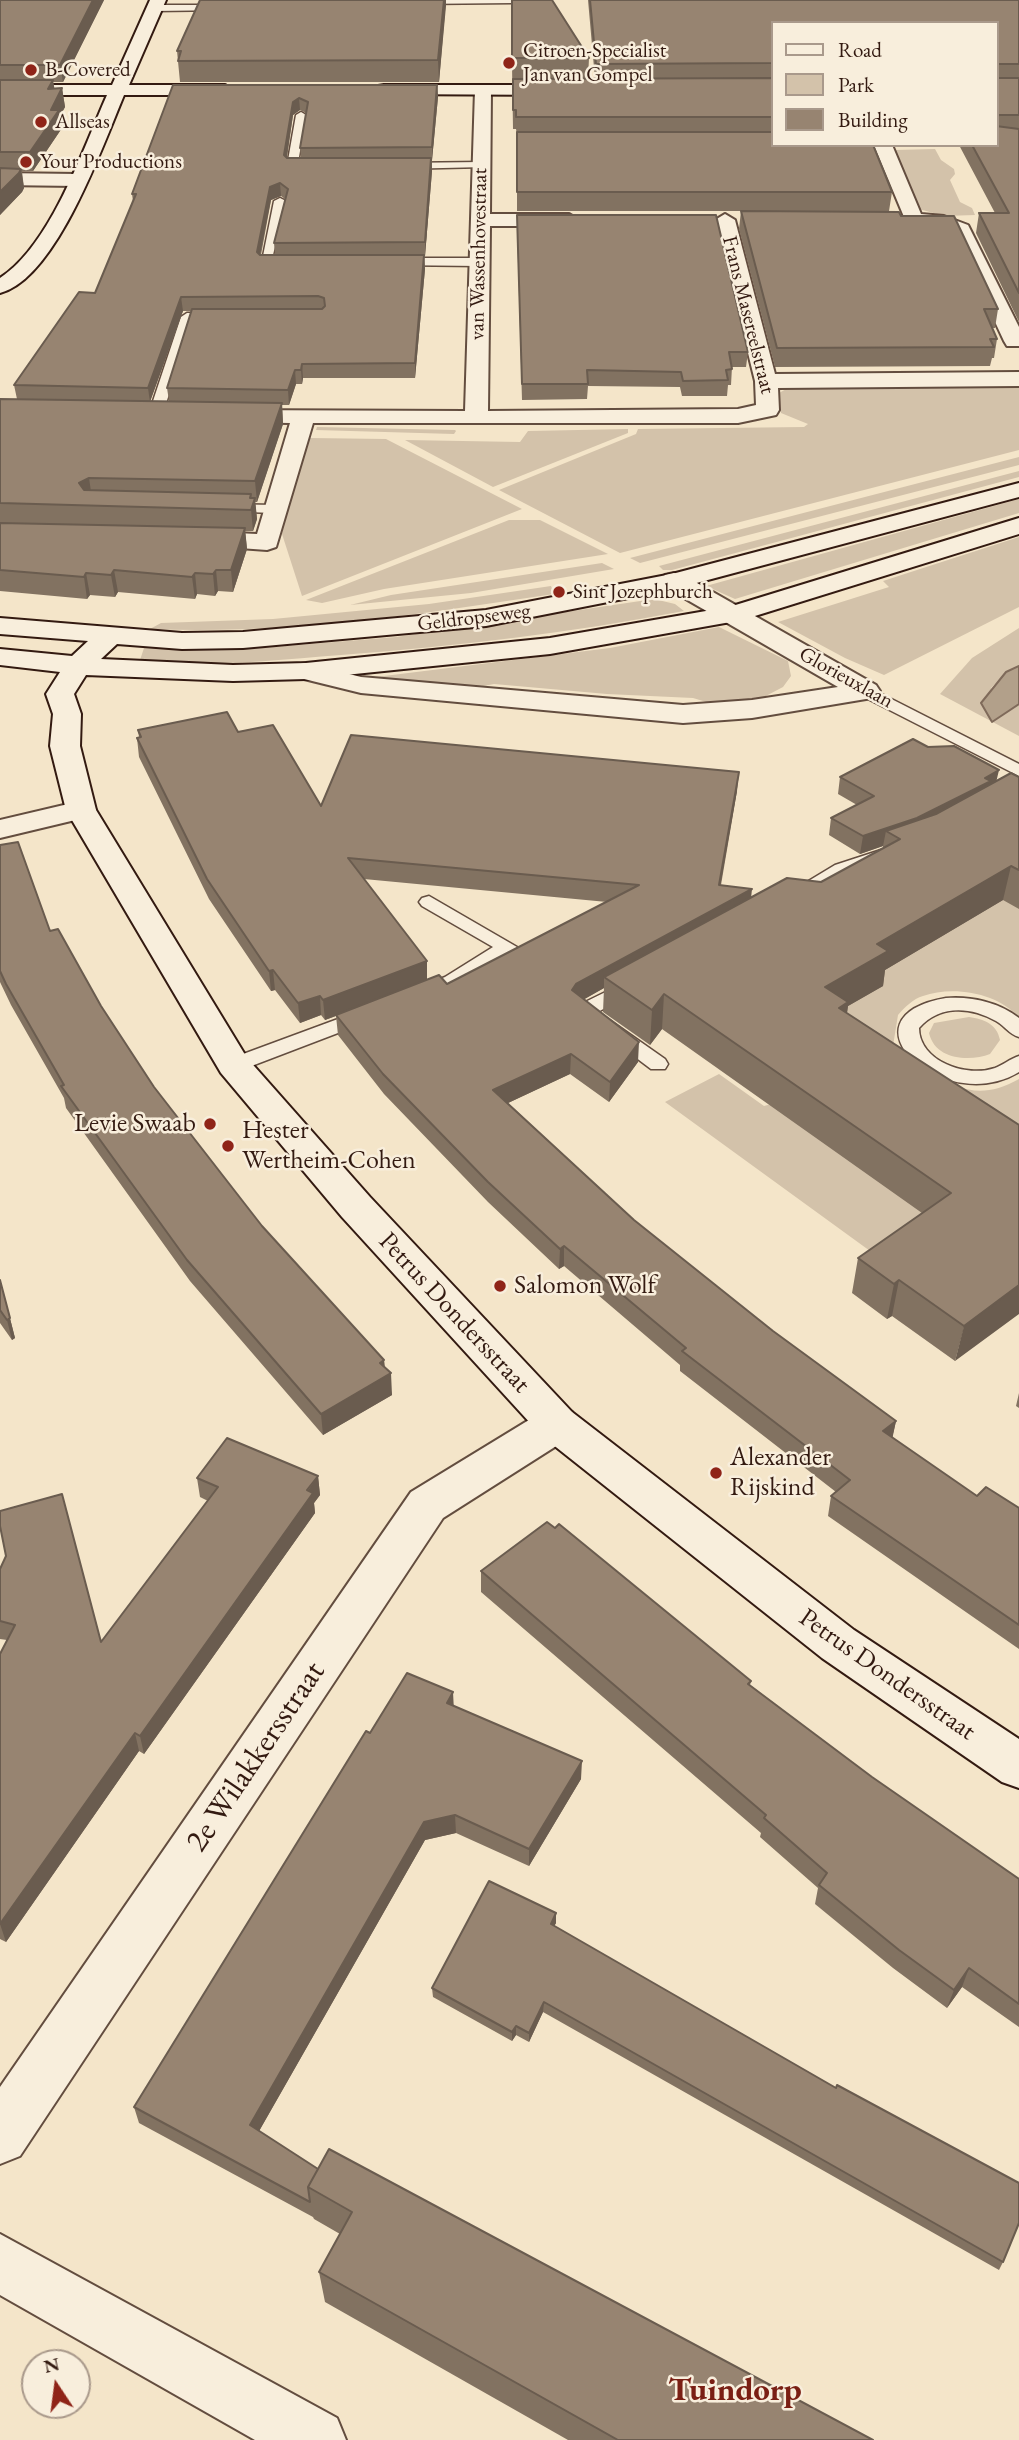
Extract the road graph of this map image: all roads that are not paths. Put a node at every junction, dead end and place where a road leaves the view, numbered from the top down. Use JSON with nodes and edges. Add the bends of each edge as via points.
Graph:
{"nodes":[{"id":1,"x":513,"y":0,"type":"edge"},
{"id":2,"x":406,"y":1,"type":"edge"},
{"id":3,"x":157,"y":4,"type":"edge"},
{"id":4,"x":244,"y":8,"type":"edge"},
{"id":5,"x":0,"y":90,"type":"edge"},
{"id":6,"x":119,"y":90,"type":"junction"},
{"id":7,"x":237,"y":90,"type":"edge"},
{"id":8,"x":360,"y":90,"type":"edge"},
{"id":9,"x":483,"y":90,"type":"junction"},
{"id":10,"x":579,"y":90,"type":"edge"},
{"id":11,"x":301,"y":115,"type":"edge"},
{"id":12,"x":884,"y":147,"type":"edge"},
{"id":13,"x":481,"y":165,"type":"junction"},
{"id":14,"x":332,"y":166,"type":"edge"},
{"id":15,"x":387,"y":166,"type":"edge"},
{"id":16,"x":0,"y":179,"type":"edge"},
{"id":17,"x":78,"y":180,"type":"junction"},
{"id":18,"x":280,"y":201,"type":"edge"},
{"id":19,"x":887,"y":219,"type":"edge"},
{"id":20,"x":914,"y":219,"type":"junction"},
{"id":21,"x":480,"y":220,"type":"junction"},
{"id":22,"x":589,"y":220,"type":"edge"},
{"id":23,"x":725,"y":220,"type":"edge"},
{"id":24,"x":386,"y":262,"type":"edge"},
{"id":25,"x":480,"y":262,"type":"junction"},
{"id":26,"x":305,"y":263,"type":"edge"},
{"id":27,"x":0,"y":287,"type":"edge"},
{"id":28,"x":240,"y":317,"type":"edge"},
{"id":29,"x":1018,"y":344,"type":"edge"},
{"id":30,"x":1019,"y":379,"type":"edge"},
{"id":31,"x":766,"y":381,"type":"junction"},
{"id":32,"x":145,"y":413,"type":"joint"},
{"id":33,"x":182,"y":414,"type":"edge"},
{"id":34,"x":209,"y":414,"type":"edge"},
{"id":35,"x":303,"y":417,"type":"junction"},
{"id":36,"x":476,"y":418,"type":"junction"},
{"id":37,"x":1019,"y":490,"type":"edge"},
{"id":38,"x":209,"y":508,"type":"edge"},
{"id":39,"x":274,"y":509,"type":"junction"},
{"id":40,"x":1019,"y":526,"type":"edge"},
{"id":41,"x":174,"y":539,"type":"edge"},
{"id":42,"x":674,"y":581,"type":"junction"},
{"id":43,"x":733,"y":614,"type":"junction"},
{"id":44,"x":0,"y":626,"type":"edge"},
{"id":45,"x":110,"y":636,"type":"junction"},
{"id":46,"x":0,"y":657,"type":"edge"},
{"id":47,"x":78,"y":666,"type":"junction"},
{"id":48,"x":112,"y":669,"type":"junction"},
{"id":49,"x":306,"y":671,"type":"junction"},
{"id":50,"x":866,"y":691,"type":"junction"},
{"id":51,"x":67,"y":714,"type":"junction"},
{"id":52,"x":1019,"y":771,"type":"edge"},
{"id":53,"x":81,"y":810,"type":"junction"},
{"id":54,"x":0,"y":829,"type":"edge"},
{"id":55,"x":899,"y":850,"type":"edge"},
{"id":56,"x":429,"y":902,"type":"dead end"},
{"id":57,"x":772,"y":908,"type":"edge"},
{"id":58,"x":643,"y":979,"type":"edge"},
{"id":59,"x":1019,"y":1030,"type":"edge"},
{"id":60,"x":1019,"y":1063,"type":"edge"},
{"id":61,"x":658,"y":1064,"type":"dead end"},
{"id":62,"x":234,"y":1065,"type":"junction"},
{"id":63,"x":557,"y":1424,"type":"junction"},
{"id":64,"x":1019,"y":1766,"type":"edge"},
{"id":65,"x":0,"y":2136,"type":"edge"},
{"id":66,"x":0,"y":2263,"type":"edge"},
{"id":67,"x":315,"y":2440,"type":"edge"}],
"edges":[{"from":1,"to":2,"type":"lane"},
{"from":3,"to":4,"type":"lane"},
{"from":3,"to":6,"type":"street"},
{"from":5,"to":6,"type":"street"},
{"from":6,"to":7,"type":"street"},
{"from":6,"to":17,"type":"street"},
{"from":8,"to":9,"type":"street"},
{"from":9,"to":10,"type":"street"},
{"from":9,"to":13,"type":"street","name":"van Wassenhovestraat","via":[[489,143]]},
{"from":11,"to":14,"type":"lane","via":[[292,166]]},
{"from":12,"to":20,"type":"street"},
{"from":13,"to":15,"type":"lane"},
{"from":13,"to":21,"type":"street","name":"van Wassenhovestraat"},
{"from":16,"to":17,"type":"street"},
{"from":17,"to":27,"type":"street","via":[[51,235],[20,274]]},
{"from":18,"to":26,"type":"lane","via":[[265,263]]},
{"from":19,"to":20,"type":"street"},
{"from":20,"to":29,"type":"street","via":[[936,219],[961,229]]},
{"from":21,"to":22,"type":"street"},
{"from":21,"to":25,"type":"street","name":"van Wassenhovestraat"},
{"from":23,"to":31,"type":"street","name":"Frans Masereelstraat"},
{"from":24,"to":25,"type":"lane"},
{"from":25,"to":36,"type":"street","name":"van Wassenhovestraat"},
{"from":28,"to":32,"type":"lane","via":[[187,317]]},
{"from":30,"to":31,"type":"street"},
{"from":31,"to":36,"type":"street","name":"Frans Masereelstraat","via":[[768,410],[738,416]]},
{"from":32,"to":33,"type":"street"},
{"from":34,"to":35,"type":"street"},
{"from":35,"to":36,"type":"street"},
{"from":35,"to":39,"type":"street"},
{"from":37,"to":42,"type":"street","name":"Geldropseweg"},
{"from":38,"to":39,"type":"lane"},
{"from":39,"to":41,"type":"street","via":[[267,541]]},
{"from":40,"to":43,"type":"street","name":"Geldropseweg"},
{"from":42,"to":43,"type":"street","name":"Glorieuxlaan"},
{"from":42,"to":45,"type":"street","name":"Geldropseweg","via":[[486,618],[305,637],[182,641]]},
{"from":43,"to":49,"type":"street","name":"Geldropseweg","via":[[550,646]]},
{"from":43,"to":50,"type":"street","name":"Glorieuxlaan"},
{"from":44,"to":45,"type":"street","name":"Geldropseweg"},
{"from":45,"to":47,"type":"street","name":"Petrus Dondersstraat"},
{"from":45,"to":48,"type":"street"},
{"from":46,"to":47,"type":"street","name":"Geldropseweg"},
{"from":47,"to":48,"type":"street","name":"Geldropseweg"},
{"from":47,"to":51,"type":"street","name":"Petrus Dondersstraat","via":[[60,694]]},
{"from":48,"to":49,"type":"street","name":"Geldropseweg"},
{"from":48,"to":51,"type":"street","via":[[95,697]]},
{"from":49,"to":50,"type":"street","name":"Geldropseweg","via":[[361,685],[683,714],[752,709]]},
{"from":50,"to":52,"type":"lane","name":"Glorieuxlaan"},
{"from":51,"to":53,"type":"street","name":"Petrus Dondersstraat","via":[[65,746]]},
{"from":53,"to":54,"type":"street"},
{"from":53,"to":62,"type":"street","name":"Petrus Dondersstraat"},
{"from":55,"to":57,"type":"lane","via":[[842,869]]},
{"from":56,"to":62,"type":"lane","via":[[507,947],[452,981]]},
{"from":58,"to":61,"type":"lane","via":[[584,1011]]},
{"from":59,"to":60,"type":"lane","via":[[990,1010],[955,1003],[923,1011],[913,1019],[908,1042],[927,1065],[944,1073],[986,1078]]},
{"from":62,"to":63,"type":"street","name":"Petrus Dondersstraat","via":[[356,1206]]},
{"from":63,"to":64,"type":"street","name":"Petrus Dondersstraat","via":[[838,1644]]},
{"from":63,"to":65,"type":"street","name":"2e Wilakkersstraat","via":[[427,1505]]},
{"from":66,"to":67,"type":"street"}]}
